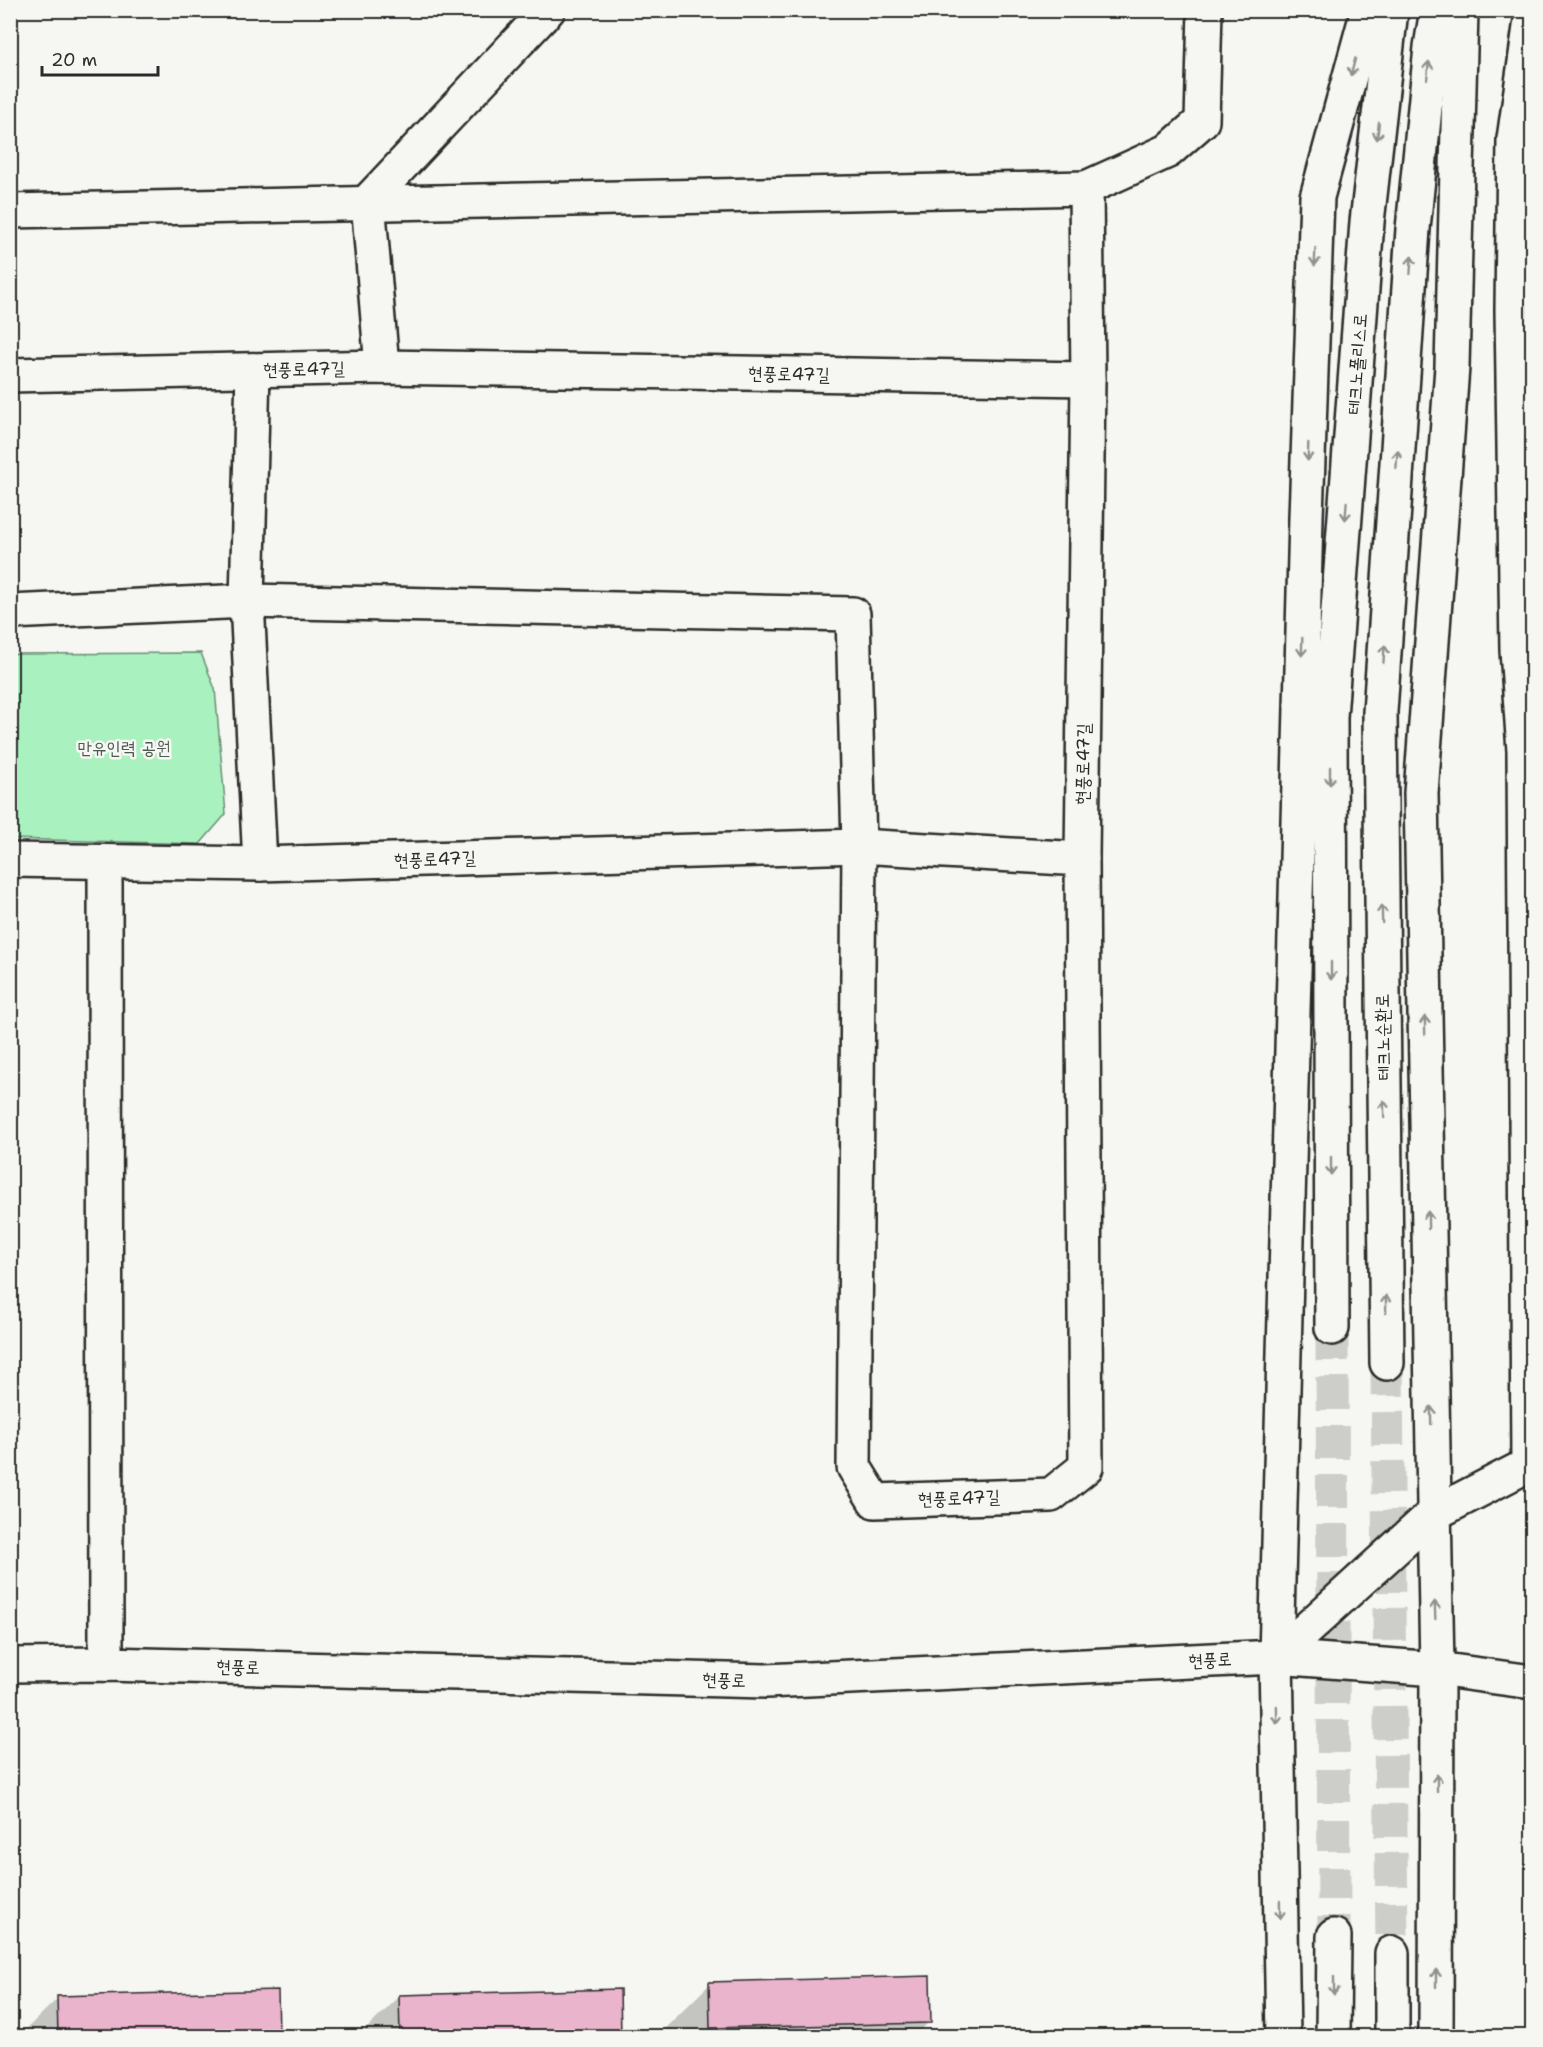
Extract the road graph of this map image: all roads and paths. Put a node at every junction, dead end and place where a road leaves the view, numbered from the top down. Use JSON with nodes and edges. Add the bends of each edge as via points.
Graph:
{"nodes":[{"id":1,"x":548,"y":10,"type":"edge"},
{"id":2,"x":1205,"y":10,"type":"edge"},
{"id":3,"x":1368,"y":10,"type":"edge"},
{"id":4,"x":1391,"y":10,"type":"edge"},
{"id":5,"x":1437,"y":10,"type":"edge"},
{"id":6,"x":1461,"y":10,"type":"edge"},
{"id":7,"x":1533,"y":13,"type":"edge"},
{"id":8,"x":1523,"y":140,"type":"edge"},
{"id":9,"x":1086,"y":188,"type":"junction"},
{"id":10,"x":368,"y":201,"type":"junction"},
{"id":11,"x":10,"y":211,"type":"edge"},
{"id":12,"x":382,"y":367,"type":"junction"},
{"id":13,"x":253,"y":370,"type":"junction"},
{"id":14,"x":10,"y":375,"type":"edge"},
{"id":15,"x":1088,"y":379,"type":"junction"},
{"id":16,"x":247,"y":601,"type":"junction"},
{"id":17,"x":10,"y":612,"type":"edge"},
{"id":18,"x":1525,"y":651,"type":"edge"},
{"id":19,"x":859,"y":846,"type":"junction"},
{"id":20,"x":10,"y":860,"type":"edge"},
{"id":21,"x":1082,"y":860,"type":"junction"},
{"id":22,"x":105,"y":861,"type":"junction"},
{"id":23,"x":260,"y":864,"type":"junction"},
{"id":24,"x":1530,"y":1295,"type":"edge"},
{"id":25,"x":1332,"y":1328,"type":"tunnel mouth"},
{"id":26,"x":1387,"y":1363,"type":"tunnel mouth"},
{"id":27,"x":1530,"y":1466,"type":"edge"},
{"id":28,"x":1433,"y":1514,"type":"junction"},
{"id":29,"x":1276,"y":1657,"type":"junction"},
{"id":30,"x":106,"y":1664,"type":"junction"},
{"id":31,"x":10,"y":1665,"type":"edge"},
{"id":32,"x":1437,"y":1669,"type":"junction"},
{"id":33,"x":1533,"y":1682,"type":"edge"},
{"id":34,"x":1334,"y":1936,"type":"tunnel mouth"},
{"id":35,"x":1392,"y":1953,"type":"tunnel mouth"},
{"id":36,"x":1282,"y":2037,"type":"edge"},
{"id":37,"x":1333,"y":2037,"type":"edge"},
{"id":38,"x":1392,"y":2037,"type":"edge"},
{"id":39,"x":1436,"y":2037,"type":"edge"}],
"edges":[{"from":1,"to":10,"type":"main road"},
{"from":2,"to":9,"type":"main road","via":[[1202,121],[1168,151]]},
{"from":3,"to":29,"type":"main road","one_way":true,"via":[[1317,197]]},
{"from":4,"to":25,"type":"main road","name":"테크노폴리스로","one_way":true,"via":[[1367,222],[1330,717]]},
{"from":26,"to":5,"type":"main road","name":"테크노순환로","one_way":true,"via":[[1380,712],[1413,229]]},
{"from":28,"to":6,"type":"main road","one_way":true,"via":[[1421,792],[1452,367]]},
{"from":7,"to":8,"type":"main road"},
{"from":8,"to":18,"type":"main road","via":[[1512,310]]},
{"from":9,"to":10,"type":"main road"},
{"from":9,"to":15,"type":"main road"},
{"from":10,"to":11,"type":"main road"},
{"from":10,"to":12,"type":"main road"},
{"from":12,"to":13,"type":"main road","name":"현풍로47길"},
{"from":12,"to":15,"type":"main road","name":"현풍로47길"},
{"from":13,"to":14,"type":"main road","name":"현풍로47길"},
{"from":13,"to":16,"type":"main road"},
{"from":15,"to":21,"type":"main road","name":"현풍로47길"},
{"from":16,"to":17,"type":"main road","name":"현풍로47길"},
{"from":16,"to":19,"type":"main road","name":"현풍로47길","via":[[852,614]]},
{"from":16,"to":23,"type":"main road"},
{"from":18,"to":24,"type":"main road"},
{"from":19,"to":21,"type":"main road","name":"현풍로47길"},
{"from":19,"to":21,"type":"main road","name":"현풍로47길","via":[[854,1467],[875,1501],[1051,1495],[1086,1467]]},
{"from":19,"to":23,"type":"main road","name":"현풍로47길"},
{"from":20,"to":22,"type":"main road","name":"현풍로47길"},
{"from":22,"to":23,"type":"main road","name":"현풍로47길"},
{"from":22,"to":30,"type":"main road"},
{"from":24,"to":27,"type":"main road"},
{"from":27,"to":28,"type":"main road"},
{"from":28,"to":29,"type":"main road"},
{"from":32,"to":28,"type":"main road","one_way":true},
{"from":29,"to":30,"type":"main road","name":"현풍로","via":[[766,1681]]},
{"from":29,"to":32,"type":"main road","name":"현풍로"},
{"from":29,"to":36,"type":"main road","one_way":true},
{"from":30,"to":31,"type":"main road","name":"현풍로"},
{"from":32,"to":33,"type":"main road","name":"현풍로"},
{"from":39,"to":32,"type":"main road","one_way":true},
{"from":34,"to":37,"type":"main road","one_way":true},
{"from":35,"to":38,"type":"main road"}]}
